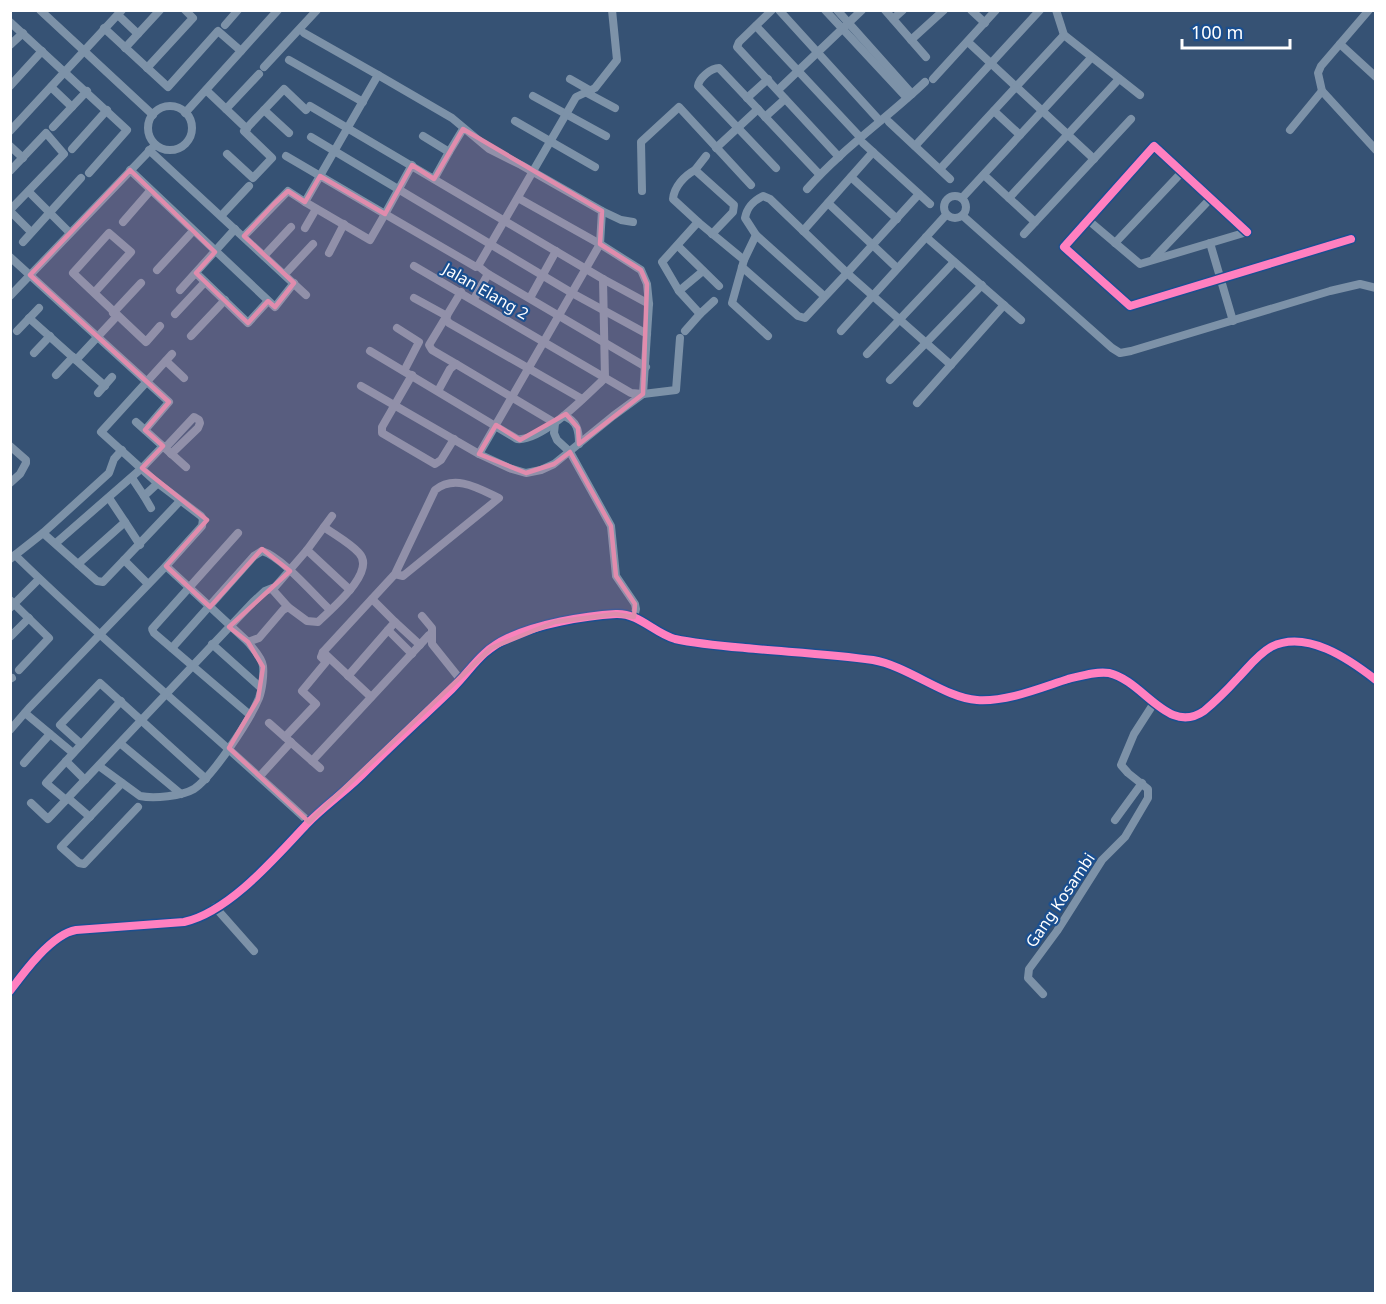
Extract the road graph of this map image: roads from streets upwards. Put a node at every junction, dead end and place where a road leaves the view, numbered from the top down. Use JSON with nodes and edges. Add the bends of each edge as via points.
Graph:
{"nodes":[{"id":1,"x":40,"y":10,"type":"edge"},
{"id":2,"x":160,"y":10,"type":"edge"},
{"id":3,"x":185,"y":10,"type":"edge"},
{"id":4,"x":238,"y":10,"type":"edge"},
{"id":5,"x":278,"y":10,"type":"edge"},
{"id":6,"x":317,"y":10,"type":"edge"},
{"id":7,"x":612,"y":10,"type":"edge"},
{"id":8,"x":772,"y":10,"type":"edge"},
{"id":9,"x":779,"y":10,"type":"edge"},
{"id":10,"x":825,"y":10,"type":"edge"},
{"id":11,"x":837,"y":10,"type":"edge"},
{"id":12,"x":862,"y":10,"type":"edge"},
{"id":13,"x":885,"y":10,"type":"edge"},
{"id":14,"x":903,"y":10,"type":"edge"},
{"id":15,"x":944,"y":10,"type":"edge"},
{"id":16,"x":971,"y":10,"type":"edge"},
{"id":17,"x":996,"y":10,"type":"edge"},
{"id":18,"x":1040,"y":10,"type":"edge"},
{"id":19,"x":1056,"y":10,"type":"edge"},
{"id":20,"x":1369,"y":10,"type":"edge"},
{"id":21,"x":120,"y":13,"type":"edge"},
{"id":22,"x":893,"y":19,"type":"junction"},
{"id":23,"x":10,"y":22,"type":"edge"},
{"id":24,"x":985,"y":23,"type":"junction"},
{"id":25,"x":225,"y":25,"type":"dead end"},
{"id":26,"x":756,"y":26,"type":"junction"},
{"id":27,"x":846,"y":26,"type":"junction"},
{"id":28,"x":104,"y":28,"type":"junction"},
{"id":29,"x":23,"y":33,"type":"junction"},
{"id":30,"x":304,"y":33,"type":"dead end"},
{"id":31,"x":138,"y":34,"type":"junction"},
{"id":32,"x":1064,"y":35,"type":"junction"},
{"id":33,"x":912,"y":40,"type":"junction"},
{"id":34,"x":968,"y":42,"type":"junction"},
{"id":35,"x":1340,"y":44,"type":"junction"},
{"id":36,"x":11,"y":45,"type":"edge"},
{"id":37,"x":126,"y":48,"type":"junction"},
{"id":38,"x":83,"y":50,"type":"junction"},
{"id":39,"x":42,"y":51,"type":"junction"},
{"id":40,"x":241,"y":51,"type":"junction"},
{"id":41,"x":818,"y":52,"type":"junction"},
{"id":42,"x":926,"y":57,"type":"dead end"},
{"id":43,"x":1091,"y":58,"type":"junction"},
{"id":44,"x":289,"y":60,"type":"dead end"},
{"id":45,"x":992,"y":63,"type":"junction"},
{"id":46,"x":147,"y":68,"type":"junction"},
{"id":47,"x":798,"y":71,"type":"junction"},
{"id":48,"x":64,"y":72,"type":"junction"},
{"id":49,"x":378,"y":75,"type":"junction"},
{"id":50,"x":1376,"y":77,"type":"edge"},
{"id":51,"x":570,"y":79,"type":"dead end"},
{"id":52,"x":768,"y":79,"type":"junction"},
{"id":53,"x":933,"y":79,"type":"dead end"},
{"id":54,"x":1119,"y":79,"type":"junction"},
{"id":55,"x":925,"y":82,"type":"dead end"},
{"id":56,"x":10,"y":86,"type":"edge"},
{"id":57,"x":51,"y":87,"type":"junction"},
{"id":58,"x":1016,"y":87,"type":"junction"},
{"id":59,"x":206,"y":90,"type":"junction"},
{"id":60,"x":778,"y":90,"type":"junction"},
{"id":61,"x":87,"y":91,"type":"junction"},
{"id":62,"x":1322,"y":91,"type":"junction"},
{"id":63,"x":589,"y":92,"type":"junction"},
{"id":64,"x":1140,"y":95,"type":"dead end"},
{"id":65,"x":533,"y":96,"type":"dead end"},
{"id":66,"x":910,"y":96,"type":"junction"},
{"id":67,"x":747,"y":98,"type":"junction"},
{"id":68,"x":785,"y":99,"type":"junction"},
{"id":69,"x":363,"y":102,"type":"junction"},
{"id":70,"x":72,"y":107,"type":"junction"},
{"id":71,"x":615,"y":108,"type":"dead end"},
{"id":72,"x":226,"y":109,"type":"junction"},
{"id":73,"x":107,"y":110,"type":"junction"},
{"id":74,"x":264,"y":110,"type":"junction"},
{"id":75,"x":758,"y":110,"type":"junction"},
{"id":76,"x":994,"y":111,"type":"junction"},
{"id":77,"x":1042,"y":111,"type":"junction"},
{"id":78,"x":185,"y":113,"type":"junction"},
{"id":79,"x":565,"y":114,"type":"junction"},
{"id":80,"x":153,"y":115,"type":"junction"},
{"id":81,"x":765,"y":117,"type":"junction"},
{"id":82,"x":1131,"y":119,"type":"dead end"},
{"id":83,"x":879,"y":120,"type":"junction"},
{"id":84,"x":515,"y":121,"type":"dead end"},
{"id":85,"x":888,"y":122,"type":"dead end"},
{"id":86,"x":53,"y":127,"type":"dead end"},
{"id":87,"x":348,"y":128,"type":"junction"},
{"id":88,"x":737,"y":128,"type":"junction"},
{"id":89,"x":247,"y":129,"type":"junction"},
{"id":90,"x":463,"y":129,"type":"junction"},
{"id":91,"x":1290,"y":130,"type":"dead end"},
{"id":92,"x":10,"y":131,"type":"edge"},
{"id":93,"x":289,"y":133,"type":"dead end"},
{"id":94,"x":1020,"y":135,"type":"junction"},
{"id":95,"x":1068,"y":135,"type":"junction"},
{"id":96,"x":423,"y":136,"type":"dead end"},
{"id":97,"x":606,"y":136,"type":"dead end"},
{"id":98,"x":311,"y":137,"type":"dead end"},
{"id":99,"x":862,"y":140,"type":"junction"},
{"id":100,"x":549,"y":141,"type":"junction"},
{"id":101,"x":10,"y":146,"type":"edge"},
{"id":102,"x":915,"y":146,"type":"junction"},
{"id":103,"x":152,"y":148,"type":"junction"},
{"id":104,"x":716,"y":148,"type":"junction"},
{"id":105,"x":72,"y":149,"type":"dead end"},
{"id":106,"x":1376,"y":150,"type":"edge"},
{"id":107,"x":335,"y":151,"type":"junction"},
{"id":108,"x":449,"y":152,"type":"junction"},
{"id":109,"x":873,"y":152,"type":"junction"},
{"id":110,"x":226,"y":154,"type":"dead end"},
{"id":111,"x":286,"y":156,"type":"dead end"},
{"id":112,"x":706,"y":156,"type":"dead end"},
{"id":113,"x":839,"y":157,"type":"junction"},
{"id":114,"x":23,"y":158,"type":"junction"},
{"id":115,"x":1094,"y":159,"type":"junction"},
{"id":116,"x":412,"y":165,"type":"junction"},
{"id":117,"x":595,"y":167,"type":"dead end"},
{"id":118,"x":776,"y":168,"type":"dead end"},
{"id":119,"x":940,"y":169,"type":"junction"},
{"id":120,"x":130,"y":170,"type":"junction"},
{"id":121,"x":695,"y":170,"type":"junction"},
{"id":122,"x":10,"y":171,"type":"edge"},
{"id":123,"x":533,"y":171,"type":"junction"},
{"id":124,"x":1182,"y":172,"type":"junction"},
{"id":125,"x":819,"y":174,"type":"junction"},
{"id":126,"x":984,"y":174,"type":"junction"},
{"id":127,"x":320,"y":176,"type":"junction"},
{"id":128,"x":851,"y":177,"type":"junction"},
{"id":129,"x":950,"y":178,"type":"dead end"},
{"id":130,"x":434,"y":179,"type":"junction"},
{"id":131,"x":751,"y":185,"type":"dead end"},
{"id":132,"x":249,"y":186,"type":"dead end"},
{"id":133,"x":398,"y":188,"type":"junction"},
{"id":134,"x":807,"y":189,"type":"dead end"},
{"id":135,"x":150,"y":191,"type":"junction"},
{"id":136,"x":642,"y":191,"type":"dead end"},
{"id":137,"x":28,"y":192,"type":"junction"},
{"id":138,"x":919,"y":194,"type":"junction"},
{"id":139,"x":518,"y":198,"type":"junction"},
{"id":140,"x":962,"y":198,"type":"junction"},
{"id":141,"x":1009,"y":198,"type":"junction"},
{"id":142,"x":1211,"y":198,"type":"junction"},
{"id":143,"x":305,"y":202,"type":"junction"},
{"id":144,"x":828,"y":203,"type":"junction"},
{"id":145,"x":930,"y":204,"type":"dead end"},
{"id":146,"x":316,"y":209,"type":"junction"},
{"id":147,"x":10,"y":211,"type":"edge"},
{"id":148,"x":602,"y":211,"type":"junction"},
{"id":149,"x":49,"y":212,"type":"junction"},
{"id":150,"x":385,"y":214,"type":"junction"},
{"id":151,"x":946,"y":214,"type":"junction"},
{"id":152,"x":221,"y":216,"type":"junction"},
{"id":153,"x":963,"y":216,"type":"junction"},
{"id":154,"x":897,"y":219,"type":"junction"},
{"id":155,"x":505,"y":220,"type":"junction"},
{"id":156,"x":1088,"y":220,"type":"junction"},
{"id":157,"x":123,"y":222,"type":"dead end"},
{"id":158,"x":633,"y":222,"type":"dead end"},
{"id":159,"x":698,"y":222,"type":"junction"},
{"id":160,"x":1035,"y":222,"type":"junction"},
{"id":161,"x":344,"y":224,"type":"junction"},
{"id":162,"x":291,"y":227,"type":"dead end"},
{"id":163,"x":305,"y":228,"type":"dead end"},
{"id":164,"x":235,"y":229,"type":"junction"},
{"id":165,"x":194,"y":231,"type":"junction"},
{"id":166,"x":803,"y":231,"type":"junction"},
{"id":167,"x":31,"y":232,"type":"junction"},
{"id":168,"x":70,"y":233,"type":"junction"},
{"id":169,"x":712,"y":234,"type":"junction"},
{"id":170,"x":1024,"y":234,"type":"dead end"},
{"id":171,"x":756,"y":235,"type":"junction"},
{"id":172,"x":244,"y":236,"type":"junction"},
{"id":173,"x":926,"y":237,"type":"junction"},
{"id":174,"x":1352,"y":239,"type":"dead end"},
{"id":175,"x":23,"y":242,"type":"dead end"},
{"id":176,"x":491,"y":243,"type":"junction"},
{"id":177,"x":1115,"y":243,"type":"junction"},
{"id":178,"x":1210,"y":243,"type":"junction"},
{"id":179,"x":312,"y":244,"type":"dead end"},
{"id":180,"x":600,"y":244,"type":"junction"},
{"id":181,"x":872,"y":245,"type":"junction"},
{"id":182,"x":678,"y":246,"type":"junction"},
{"id":183,"x":556,"y":251,"type":"junction"},
{"id":184,"x":215,"y":252,"type":"junction"},
{"id":185,"x":328,"y":253,"type":"dead end"},
{"id":186,"x":264,"y":256,"type":"junction"},
{"id":187,"x":10,"y":257,"type":"edge"},
{"id":188,"x":1152,"y":260,"type":"junction"},
{"id":189,"x":954,"y":262,"type":"junction"},
{"id":190,"x":743,"y":263,"type":"junction"},
{"id":191,"x":414,"y":266,"type":"dead end"},
{"id":192,"x":478,"y":267,"type":"junction"},
{"id":193,"x":897,"y":268,"type":"junction"},
{"id":194,"x":586,"y":269,"type":"junction"},
{"id":195,"x":157,"y":270,"type":"dead end"},
{"id":196,"x":703,"y":271,"type":"junction"},
{"id":197,"x":195,"y":273,"type":"junction"},
{"id":198,"x":847,"y":273,"type":"junction"},
{"id":199,"x":285,"y":274,"type":"junction"},
{"id":200,"x":488,"y":274,"type":"junction"},
{"id":201,"x":30,"y":275,"type":"junction"},
{"id":202,"x":543,"y":276,"type":"junction"},
{"id":203,"x":603,"y":279,"type":"junction"},
{"id":204,"x":1220,"y":279,"type":"junction"},
{"id":205,"x":205,"y":282,"type":"junction"},
{"id":206,"x":141,"y":283,"type":"dead end"},
{"id":207,"x":294,"y":283,"type":"junction"},
{"id":208,"x":982,"y":285,"type":"junction"},
{"id":209,"x":719,"y":286,"type":"dead end"},
{"id":210,"x":1376,"y":288,"type":"edge"},
{"id":211,"x":180,"y":290,"type":"dead end"},
{"id":212,"x":679,"y":291,"type":"junction"},
{"id":213,"x":461,"y":292,"type":"junction"},
{"id":214,"x":94,"y":293,"type":"junction"},
{"id":215,"x":572,"y":293,"type":"junction"},
{"id":216,"x":306,"y":295,"type":"dead end"},
{"id":217,"x":872,"y":295,"type":"junction"},
{"id":218,"x":10,"y":296,"type":"edge"},
{"id":219,"x":824,"y":296,"type":"junction"},
{"id":220,"x":414,"y":298,"type":"dead end"},
{"id":221,"x":530,"y":298,"type":"junction"},
{"id":222,"x":474,"y":299,"type":"junction"},
{"id":223,"x":225,"y":300,"type":"junction"},
{"id":224,"x":268,"y":301,"type":"junction"},
{"id":225,"x":714,"y":302,"type":"dead end"},
{"id":226,"x":649,"y":304,"type":"junction"},
{"id":227,"x":1004,"y":305,"type":"junction"},
{"id":228,"x":39,"y":308,"type":"dead end"},
{"id":229,"x":602,"y":311,"type":"junction"},
{"id":230,"x":115,"y":314,"type":"junction"},
{"id":231,"x":175,"y":314,"type":"dead end"},
{"id":232,"x":700,"y":314,"type":"junction"},
{"id":233,"x":558,"y":315,"type":"junction"},
{"id":234,"x":29,"y":318,"type":"junction"},
{"id":235,"x":446,"y":318,"type":"junction"},
{"id":236,"x":900,"y":320,"type":"junction"},
{"id":237,"x":1021,"y":320,"type":"dead end"},
{"id":238,"x":1233,"y":321,"type":"junction"},
{"id":239,"x":160,"y":326,"type":"dead end"},
{"id":240,"x":397,"y":328,"type":"dead end"},
{"id":241,"x":17,"y":331,"type":"dead end"},
{"id":242,"x":840,"y":331,"type":"dead end"},
{"id":243,"x":647,"y":334,"type":"junction"},
{"id":244,"x":50,"y":336,"type":"junction"},
{"id":245,"x":191,"y":336,"type":"dead end"},
{"id":246,"x":768,"y":336,"type":"dead end"},
{"id":247,"x":97,"y":337,"type":"junction"},
{"id":248,"x":544,"y":341,"type":"junction"},
{"id":249,"x":604,"y":342,"type":"junction"},
{"id":250,"x":926,"y":343,"type":"junction"},
{"id":251,"x":370,"y":351,"type":"dead end"},
{"id":252,"x":34,"y":353,"type":"dead end"},
{"id":253,"x":172,"y":354,"type":"dead end"},
{"id":254,"x":867,"y":354,"type":"dead end"},
{"id":255,"x":74,"y":358,"type":"junction"},
{"id":256,"x":166,"y":361,"type":"junction"},
{"id":257,"x":456,"y":364,"type":"junction"},
{"id":258,"x":951,"y":365,"type":"junction"},
{"id":259,"x":528,"y":368,"type":"junction"},
{"id":260,"x":646,"y":368,"type":"junction"},
{"id":261,"x":408,"y":373,"type":"junction"},
{"id":262,"x":56,"y":375,"type":"dead end"},
{"id":263,"x":112,"y":377,"type":"dead end"},
{"id":264,"x":184,"y":378,"type":"dead end"},
{"id":265,"x":605,"y":378,"type":"junction"},
{"id":266,"x":890,"y":380,"type":"dead end"},
{"id":267,"x":147,"y":382,"type":"junction"},
{"id":268,"x":105,"y":386,"type":"junction"},
{"id":269,"x":361,"y":386,"type":"dead end"},
{"id":270,"x":438,"y":391,"type":"junction"},
{"id":271,"x":98,"y":393,"type":"dead end"},
{"id":272,"x":644,"y":394,"type":"junction"},
{"id":273,"x":512,"y":397,"type":"junction"},
{"id":274,"x":582,"y":399,"type":"junction"},
{"id":275,"x":917,"y":403,"type":"dead end"},
{"id":276,"x":395,"y":405,"type":"junction"},
{"id":277,"x":564,"y":416,"type":"junction"},
{"id":278,"x":136,"y":422,"type":"dead end"},
{"id":279,"x":555,"y":423,"type":"junction"},
{"id":280,"x":496,"y":425,"type":"junction"},
{"id":281,"x":145,"y":430,"type":"junction"},
{"id":282,"x":454,"y":439,"type":"junction"},
{"id":283,"x":579,"y":444,"type":"junction"},
{"id":284,"x":10,"y":446,"type":"edge"},
{"id":285,"x":166,"y":449,"type":"junction"},
{"id":286,"x":122,"y":450,"type":"junction"},
{"id":287,"x":570,"y":452,"type":"junction"},
{"id":288,"x":479,"y":454,"type":"junction"},
{"id":289,"x":186,"y":467,"type":"dead end"},
{"id":290,"x":142,"y":468,"type":"junction"},
{"id":291,"x":132,"y":478,"type":"junction"},
{"id":292,"x":10,"y":483,"type":"edge"},
{"id":293,"x":158,"y":483,"type":"junction"},
{"id":294,"x":144,"y":496,"type":"junction"},
{"id":295,"x":109,"y":498,"type":"junction"},
{"id":296,"x":180,"y":501,"type":"junction"},
{"id":297,"x":151,"y":507,"type":"dead end"},
{"id":298,"x":332,"y":516,"type":"dead end"},
{"id":299,"x":125,"y":522,"type":"junction"},
{"id":300,"x":324,"y":527,"type":"junction"},
{"id":301,"x":43,"y":533,"type":"junction"},
{"id":302,"x":238,"y":533,"type":"dead end"},
{"id":303,"x":56,"y":543,"type":"junction"},
{"id":304,"x":140,"y":545,"type":"junction"},
{"id":305,"x":307,"y":550,"type":"junction"},
{"id":306,"x":403,"y":556,"type":"junction"},
{"id":307,"x":13,"y":557,"type":"edge"},
{"id":308,"x":124,"y":560,"type":"junction"},
{"id":309,"x":78,"y":564,"type":"junction"},
{"id":310,"x":166,"y":566,"type":"junction"},
{"id":311,"x":413,"y":567,"type":"junction"},
{"id":312,"x":290,"y":571,"type":"junction"},
{"id":313,"x":395,"y":574,"type":"junction"},
{"id":314,"x":39,"y":579,"type":"junction"},
{"id":315,"x":148,"y":584,"type":"junction"},
{"id":316,"x":189,"y":588,"type":"junction"},
{"id":317,"x":272,"y":589,"type":"junction"},
{"id":318,"x":350,"y":590,"type":"junction"},
{"id":319,"x":372,"y":599,"type":"junction"},
{"id":320,"x":12,"y":604,"type":"edge"},
{"id":321,"x":210,"y":607,"type":"junction"},
{"id":322,"x":288,"y":607,"type":"junction"},
{"id":323,"x":330,"y":610,"type":"junction"},
{"id":324,"x":422,"y":616,"type":"dead end"},
{"id":325,"x":634,"y":617,"type":"junction"},
{"id":326,"x":29,"y":618,"type":"junction"},
{"id":327,"x":395,"y":622,"type":"junction"},
{"id":328,"x":230,"y":627,"type":"junction"},
{"id":329,"x":388,"y":630,"type":"junction"},
{"id":330,"x":99,"y":635,"type":"junction"},
{"id":331,"x":429,"y":635,"type":"dead end"},
{"id":332,"x":10,"y":638,"type":"edge"},
{"id":333,"x":248,"y":642,"type":"junction"},
{"id":334,"x":212,"y":644,"type":"junction"},
{"id":335,"x":420,"y":645,"type":"junction"},
{"id":336,"x":172,"y":648,"type":"junction"},
{"id":337,"x":322,"y":652,"type":"junction"},
{"id":338,"x":412,"y":654,"type":"junction"},
{"id":339,"x":192,"y":667,"type":"junction"},
{"id":340,"x":19,"y":670,"type":"dead end"},
{"id":341,"x":348,"y":676,"type":"junction"},
{"id":342,"x":460,"y":679,"type":"junction"},
{"id":343,"x":1376,"y":680,"type":"edge"},
{"id":344,"x":260,"y":687,"type":"junction"},
{"id":345,"x":166,"y":694,"type":"junction"},
{"id":346,"x":371,"y":697,"type":"junction"},
{"id":347,"x":120,"y":701,"type":"junction"},
{"id":348,"x":1155,"y":703,"type":"junction"},
{"id":349,"x":25,"y":713,"type":"junction"},
{"id":350,"x":249,"y":715,"type":"junction"},
{"id":351,"x":141,"y":721,"type":"junction"},
{"id":352,"x":269,"y":723,"type":"dead end"},
{"id":353,"x":10,"y":730,"type":"edge"},
{"id":354,"x":50,"y":734,"type":"junction"},
{"id":355,"x":288,"y":740,"type":"junction"},
{"id":356,"x":81,"y":744,"type":"junction"},
{"id":357,"x":121,"y":744,"type":"junction"},
{"id":358,"x":229,"y":748,"type":"junction"},
{"id":359,"x":72,"y":753,"type":"junction"},
{"id":360,"x":66,"y":761,"type":"junction"},
{"id":361,"x":312,"y":761,"type":"junction"},
{"id":362,"x":24,"y":763,"type":"dead end"},
{"id":363,"x":99,"y":766,"type":"junction"},
{"id":364,"x":320,"y":768,"type":"dead end"},
{"id":365,"x":260,"y":776,"type":"junction"},
{"id":366,"x":206,"y":778,"type":"junction"},
{"id":367,"x":85,"y":780,"type":"junction"},
{"id":368,"x":122,"y":783,"type":"junction"},
{"id":369,"x":1142,"y":783,"type":"junction"},
{"id":370,"x":182,"y":795,"type":"junction"},
{"id":371,"x":67,"y":799,"type":"junction"},
{"id":372,"x":31,"y":803,"type":"dead end"},
{"id":373,"x":138,"y":807,"type":"dead end"},
{"id":374,"x":90,"y":817,"type":"junction"},
{"id":375,"x":1115,"y":820,"type":"dead end"},
{"id":376,"x":309,"y":822,"type":"junction"},
{"id":377,"x":215,"y":908,"type":"junction"},
{"id":378,"x":254,"y":951,"type":"dead end"},
{"id":379,"x":10,"y":991,"type":"edge"},
{"id":380,"x":1043,"y":994,"type":"dead end"}],
"edges":[{"from":1,"to":38,"type":"street"},
{"from":2,"to":31,"type":"street"},
{"from":3,"to":46,"type":"street","via":[[193,18]]},
{"from":4,"to":25,"type":"street"},
{"from":5,"to":40,"type":"street"},
{"from":6,"to":72,"type":"street"},
{"from":7,"to":63,"type":"street","via":[[616,60]]},
{"from":8,"to":26,"type":"street"},
{"from":9,"to":41,"type":"street"},
{"from":10,"to":27,"type":"street"},
{"from":11,"to":27,"type":"street"},
{"from":12,"to":27,"type":"street"},
{"from":13,"to":22,"type":"street"},
{"from":14,"to":22,"type":"street"},
{"from":15,"to":33,"type":"street"},
{"from":16,"to":24,"type":"street"},
{"from":17,"to":24,"type":"street"},
{"from":18,"to":45,"type":"street"},
{"from":19,"to":32,"type":"street"},
{"from":20,"to":35,"type":"street"},
{"from":21,"to":28,"type":"street"},
{"from":21,"to":31,"type":"street"},
{"from":22,"to":33,"type":"street"},
{"from":23,"to":29,"type":"street"},
{"from":24,"to":34,"type":"street"},
{"from":26,"to":47,"type":"street"},
{"from":26,"to":52,"type":"street","via":[[737,47]]},
{"from":27,"to":41,"type":"street"},
{"from":27,"to":66,"type":"street"},
{"from":28,"to":37,"type":"street"},
{"from":28,"to":38,"type":"street"},
{"from":29,"to":36,"type":"street"},
{"from":29,"to":39,"type":"street"},
{"from":30,"to":49,"type":"street"},
{"from":31,"to":37,"type":"street"},
{"from":32,"to":43,"type":"street"},
{"from":32,"to":58,"type":"street"},
{"from":33,"to":42,"type":"street"},
{"from":34,"to":45,"type":"street"},
{"from":34,"to":53,"type":"street"},
{"from":35,"to":50,"type":"street"},
{"from":35,"to":62,"type":"street","via":[[1318,71]]},
{"from":37,"to":46,"type":"street"},
{"from":38,"to":48,"type":"street"},
{"from":38,"to":80,"type":"street"},
{"from":39,"to":48,"type":"street"},
{"from":39,"to":56,"type":"street"},
{"from":40,"to":46,"type":"street","via":[[218,31],[168,87]]},
{"from":40,"to":59,"type":"street"},
{"from":41,"to":47,"type":"street"},
{"from":41,"to":83,"type":"street"},
{"from":43,"to":54,"type":"street"},
{"from":43,"to":77,"type":"street"},
{"from":44,"to":69,"type":"street"},
{"from":45,"to":58,"type":"street"},
{"from":45,"to":102,"type":"street"},
{"from":47,"to":60,"type":"street"},
{"from":47,"to":99,"type":"street"},
{"from":48,"to":57,"type":"street"},
{"from":48,"to":61,"type":"street"},
{"from":49,"to":69,"type":"street"},
{"from":49,"to":90,"type":"street","via":[[452,118]]},
{"from":51,"to":63,"type":"street"},
{"from":52,"to":60,"type":"street"},
{"from":52,"to":67,"type":"street"},
{"from":54,"to":64,"type":"street"},
{"from":54,"to":95,"type":"street"},
{"from":55,"to":66,"type":"street"},
{"from":57,"to":70,"type":"street"},
{"from":57,"to":92,"type":"street"},
{"from":58,"to":76,"type":"street"},
{"from":58,"to":77,"type":"street"},
{"from":59,"to":72,"type":"street"},
{"from":59,"to":78,"type":"street"},
{"from":60,"to":68,"type":"street"},
{"from":61,"to":70,"type":"street"},
{"from":61,"to":73,"type":"street"},
{"from":62,"to":91,"type":"street"},
{"from":62,"to":106,"type":"street"},
{"from":63,"to":71,"type":"street"},
{"from":63,"to":79,"type":"street","via":[[576,97]]},
{"from":65,"to":79,"type":"street"},
{"from":66,"to":83,"type":"street"},
{"from":67,"to":75,"type":"street"},
{"from":67,"to":88,"type":"street","via":[[719,68],[712,69],[698,83]]},
{"from":68,"to":81,"type":"street"},
{"from":68,"to":113,"type":"street"},
{"from":69,"to":87,"type":"street"},
{"from":70,"to":86,"type":"street"},
{"from":72,"to":89,"type":"street"},
{"from":73,"to":105,"type":"street"},
{"from":73,"to":149,"type":"street","via":[[127,130]]},
{"from":74,"to":87,"type":"street","via":[[284,89],[308,108]]},
{"from":74,"to":89,"type":"street"},
{"from":74,"to":93,"type":"street"},
{"from":75,"to":81,"type":"street"},
{"from":75,"to":88,"type":"street"},
{"from":76,"to":94,"type":"street"},
{"from":76,"to":119,"type":"street"},
{"from":77,"to":94,"type":"street"},
{"from":77,"to":95,"type":"street"},
{"from":78,"to":80,"type":"street","via":[[170,106]]},
{"from":78,"to":103,"type":"street","via":[[192,129],[185,144],[170,150]]},
{"from":79,"to":97,"type":"street"},
{"from":79,"to":100,"type":"street"},
{"from":80,"to":103,"type":"street","via":[[148,130]]},
{"from":81,"to":125,"type":"street"},
{"from":82,"to":115,"type":"street"},
{"from":83,"to":99,"type":"street"},
{"from":84,"to":100,"type":"street"},
{"from":85,"to":102,"type":"street"},
{"from":87,"to":107,"type":"street"},
{"from":87,"to":116,"type":"street"},
{"from":88,"to":104,"type":"street"},
{"from":88,"to":118,"type":"street"},
{"from":89,"to":110,"type":"street","via":[[244,131],[272,158],[253,178]]},
{"from":90,"to":108,"type":"street"},
{"from":90,"to":123,"type":"street","via":[[489,149]]},
{"from":94,"to":126,"type":"street"},
{"from":95,"to":115,"type":"street"},
{"from":95,"to":141,"type":"street"},
{"from":96,"to":108,"type":"street"},
{"from":98,"to":107,"type":"street"},
{"from":99,"to":109,"type":"street"},
{"from":99,"to":113,"type":"street"},
{"from":100,"to":117,"type":"street"},
{"from":100,"to":123,"type":"street"},
{"from":101,"to":114,"type":"street"},
{"from":102,"to":119,"type":"street"},
{"from":103,"to":120,"type":"street"},
{"from":103,"to":152,"type":"street"},
{"from":104,"to":131,"type":"street"},
{"from":104,"to":136,"type":"street","via":[[678,107],[641,142]]},
{"from":107,"to":127,"type":"street"},
{"from":107,"to":133,"type":"street"},
{"from":108,"to":130,"type":"street"},
{"from":109,"to":128,"type":"street"},
{"from":109,"to":138,"type":"street"},
{"from":111,"to":127,"type":"street"},
{"from":112,"to":121,"type":"street"},
{"from":113,"to":125,"type":"street"},
{"from":114,"to":122,"type":"street"},
{"from":114,"to":137,"type":"street","via":[[46,134],[64,154]]},
{"from":115,"to":160,"type":"street"},
{"from":116,"to":130,"type":"street"},
{"from":116,"to":133,"type":"street"},
{"from":119,"to":129,"type":"street"},
{"from":120,"to":135,"type":"street"},
{"from":120,"to":168,"type":"street"},
{"from":121,"to":159,"type":"street","via":[[674,191],[673,199]]},
{"from":121,"to":169,"type":"street","via":[[734,206]]},
{"from":123,"to":139,"type":"street"},
{"from":123,"to":148,"type":"street"},
{"from":124,"to":142,"type":"street"},
{"from":124,"to":156,"type":"street","via":[[1154,146]]},
{"from":124,"to":177,"type":"street"},
{"from":125,"to":134,"type":"street"},
{"from":126,"to":140,"type":"street"},
{"from":126,"to":141,"type":"street"},
{"from":127,"to":143,"type":"street"},
{"from":127,"to":150,"type":"street"},
{"from":128,"to":144,"type":"street"},
{"from":128,"to":154,"type":"street"},
{"from":130,"to":155,"type":"street"},
{"from":132,"to":152,"type":"street"},
{"from":133,"to":150,"type":"street"},
{"from":133,"to":176,"type":"street"},
{"from":135,"to":157,"type":"street"},
{"from":135,"to":165,"type":"street"},
{"from":137,"to":147,"type":"street"},
{"from":137,"to":149,"type":"street"},
{"from":138,"to":145,"type":"street"},
{"from":138,"to":154,"type":"street"},
{"from":139,"to":155,"type":"street"},
{"from":139,"to":180,"type":"street"},
{"from":140,"to":151,"type":"street","via":[[953,196],[945,201]]},
{"from":140,"to":153,"type":"street","via":[[966,209]]},
{"from":141,"to":160,"type":"street"},
{"from":142,"to":178,"type":"street","via":[[1247,232]]},
{"from":142,"to":188,"type":"street"},
{"from":143,"to":146,"type":"street"},
{"from":143,"to":172,"type":"street","via":[[288,192]]},
{"from":144,"to":166,"type":"street"},
{"from":144,"to":181,"type":"street"},
{"from":146,"to":161,"type":"street"},
{"from":146,"to":163,"type":"street"},
{"from":147,"to":167,"type":"street"},
{"from":148,"to":158,"type":"street"},
{"from":148,"to":180,"type":"street"},
{"from":149,"to":167,"type":"street"},
{"from":149,"to":168,"type":"street"},
{"from":150,"to":161,"type":"street","via":[[370,240]]},
{"from":150,"to":192,"type":"street"},
{"from":151,"to":153,"type":"street","via":[[954,219]]},
{"from":151,"to":173,"type":"street"},
{"from":152,"to":164,"type":"street"},
{"from":153,"to":238,"type":"street","via":[[1120,353]]},
{"from":154,"to":181,"type":"street"},
{"from":155,"to":176,"type":"street"},
{"from":155,"to":183,"type":"street"},
{"from":156,"to":177,"type":"street"},
{"from":156,"to":204,"type":"street","via":[[1064,247],[1130,306]]},
{"from":159,"to":169,"type":"street"},
{"from":159,"to":182,"type":"street"},
{"from":160,"to":170,"type":"street"},
{"from":161,"to":185,"type":"street"},
{"from":162,"to":186,"type":"street"},
{"from":164,"to":172,"type":"street"},
{"from":164,"to":184,"type":"street"},
{"from":165,"to":184,"type":"street"},
{"from":165,"to":195,"type":"street"},
{"from":166,"to":171,"type":"street","via":[[763,196],[746,210],[745,218]]},
{"from":166,"to":198,"type":"street"},
{"from":167,"to":175,"type":"street"},
{"from":168,"to":201,"type":"street"},
{"from":169,"to":190,"type":"street"},
{"from":171,"to":190,"type":"street"},
{"from":171,"to":219,"type":"street"},
{"from":172,"to":186,"type":"street"},
{"from":173,"to":189,"type":"street"},
{"from":173,"to":193,"type":"street"},
{"from":174,"to":204,"type":"street"},
{"from":176,"to":192,"type":"street"},
{"from":176,"to":202,"type":"street"},
{"from":177,"to":188,"type":"street","via":[[1140,264]]},
{"from":178,"to":188,"type":"street"},
{"from":178,"to":204,"type":"street"},
{"from":179,"to":199,"type":"street"},
{"from":180,"to":194,"type":"street"},
{"from":180,"to":226,"type":"street","via":[[642,270]]},
{"from":181,"to":193,"type":"street"},
{"from":181,"to":198,"type":"street"},
{"from":182,"to":196,"type":"street"},
{"from":182,"to":212,"type":"street","via":[[662,262]]},
{"from":183,"to":194,"type":"street"},
{"from":183,"to":202,"type":"street"},
{"from":184,"to":197,"type":"street"},
{"from":184,"to":224,"type":"street"},
{"from":186,"to":199,"type":"street"},
{"from":187,"to":201,"type":"street"},
{"from":189,"to":208,"type":"street"},
{"from":189,"to":236,"type":"street"},
{"from":190,"to":219,"type":"street","via":[[798,316],[809,315]]},
{"from":190,"to":246,"type":"street","via":[[732,303]]},
{"from":191,"to":213,"type":"street","name":"Jalan Elang 2"},
{"from":192,"to":200,"type":"street"},
{"from":193,"to":217,"type":"street"},
{"from":194,"to":203,"type":"street"},
{"from":194,"to":215,"type":"street"},
{"from":196,"to":209,"type":"street"},
{"from":196,"to":212,"type":"street"},
{"from":197,"to":205,"type":"street"},
{"from":197,"to":211,"type":"street"},
{"from":198,"to":217,"type":"street"},
{"from":198,"to":219,"type":"street"},
{"from":199,"to":207,"type":"street"},
{"from":200,"to":221,"type":"street"},
{"from":200,"to":222,"type":"street"},
{"from":201,"to":218,"type":"street"},
{"from":201,"to":247,"type":"street"},
{"from":202,"to":215,"type":"street"},
{"from":202,"to":221,"type":"street"},
{"from":203,"to":226,"type":"street"},
{"from":203,"to":229,"type":"street"},
{"from":204,"to":238,"type":"street"},
{"from":205,"to":223,"type":"street"},
{"from":205,"to":231,"type":"street"},
{"from":206,"to":230,"type":"street"},
{"from":207,"to":216,"type":"street"},
{"from":207,"to":224,"type":"street","via":[[275,307]]},
{"from":208,"to":227,"type":"street"},
{"from":208,"to":250,"type":"street"},
{"from":210,"to":238,"type":"street","via":[[1360,284]]},
{"from":212,"to":232,"type":"street"},
{"from":213,"to":222,"type":"street","name":"Jalan Elang 2"},
{"from":213,"to":235,"type":"street"},
{"from":214,"to":214,"type":"street","via":[[131,252],[110,233],[72,273]]},
{"from":214,"to":230,"type":"street"},
{"from":215,"to":229,"type":"street"},
{"from":215,"to":233,"type":"street"},
{"from":217,"to":236,"type":"street"},
{"from":217,"to":242,"type":"street"},
{"from":220,"to":235,"type":"street"},
{"from":221,"to":233,"type":"street"},
{"from":222,"to":248,"type":"street","name":"Jalan Elang 2"},
{"from":223,"to":224,"type":"street","via":[[248,323]]},
{"from":223,"to":245,"type":"street"},
{"from":225,"to":232,"type":"street"},
{"from":226,"to":243,"type":"street"},
{"from":227,"to":237,"type":"street"},
{"from":227,"to":258,"type":"street"},
{"from":228,"to":234,"type":"street"},
{"from":229,"to":243,"type":"street"},
{"from":229,"to":249,"type":"street"},
{"from":230,"to":239,"type":"street","via":[[146,342]]},
{"from":230,"to":247,"type":"street"},
{"from":232,"to":272,"type":"street","via":[[683,334],[676,390]]},
{"from":233,"to":248,"type":"street"},
{"from":233,"to":249,"type":"street"},
{"from":234,"to":241,"type":"street"},
{"from":234,"to":244,"type":"street"},
{"from":235,"to":257,"type":"street","via":[[429,347]]},
{"from":235,"to":259,"type":"street"},
{"from":236,"to":250,"type":"street"},
{"from":236,"to":254,"type":"street"},
{"from":240,"to":261,"type":"street","via":[[419,342]]},
{"from":243,"to":260,"type":"street"},
{"from":244,"to":252,"type":"street"},
{"from":244,"to":255,"type":"street"},
{"from":247,"to":255,"type":"street"},
{"from":247,"to":267,"type":"street"},
{"from":248,"to":259,"type":"street"},
{"from":248,"to":265,"type":"street","name":"Jalan Elang 2"},
{"from":249,"to":260,"type":"street"},
{"from":249,"to":265,"type":"street"},
{"from":250,"to":258,"type":"street"},
{"from":250,"to":266,"type":"street"},
{"from":251,"to":261,"type":"street"},
{"from":253,"to":256,"type":"street"},
{"from":255,"to":262,"type":"street"},
{"from":255,"to":268,"type":"street"},
{"from":256,"to":264,"type":"street"},
{"from":256,"to":267,"type":"street"},
{"from":257,"to":270,"type":"street"},
{"from":257,"to":273,"type":"street"},
{"from":258,"to":275,"type":"street"},
{"from":259,"to":273,"type":"street"},
{"from":259,"to":274,"type":"street"},
{"from":260,"to":272,"type":"street"},
{"from":261,"to":270,"type":"street"},
{"from":261,"to":276,"type":"street"},
{"from":263,"to":268,"type":"street"},
{"from":265,"to":272,"type":"street","name":"Jalan Elang 2","via":[[631,393]]},
{"from":265,"to":274,"type":"street"},
{"from":267,"to":281,"type":"street","via":[[170,402]]},
{"from":267,"to":286,"type":"street","via":[[101,432]]},
{"from":268,"to":271,"type":"street"},
{"from":269,"to":276,"type":"street"},
{"from":270,"to":280,"type":"street"},
{"from":272,"to":283,"type":"street"},
{"from":273,"to":279,"type":"street"},
{"from":273,"to":280,"type":"street"},
{"from":274,"to":277,"type":"street"},
{"from":276,"to":282,"type":"street"},
{"from":276,"to":282,"type":"street","via":[[382,433],[435,464]]},
{"from":277,"to":279,"type":"street"},
{"from":277,"to":283,"type":"street","via":[[578,428]]},
{"from":278,"to":281,"type":"street"},
{"from":279,"to":280,"type":"street","via":[[520,440]]},
{"from":279,"to":287,"type":"street","via":[[556,437]]},
{"from":280,"to":288,"type":"street"},
{"from":281,"to":285,"type":"street"},
{"from":282,"to":288,"type":"street"},
{"from":283,"to":287,"type":"street"},
{"from":284,"to":292,"type":"street","via":[[26,463]]},
{"from":285,"to":285,"type":"street","via":[[198,428],[199,420],[194,417]]},
{"from":285,"to":289,"type":"street"},
{"from":285,"to":290,"type":"street"},
{"from":286,"to":290,"type":"street"},
{"from":286,"to":301,"type":"street","via":[[109,473]]},
{"from":287,"to":288,"type":"street","via":[[542,470],[526,473]]},
{"from":287,"to":325,"type":"street","via":[[611,526],[616,576],[634,604]]},
{"from":290,"to":291,"type":"street"},
{"from":290,"to":293,"type":"street"},
{"from":291,"to":294,"type":"street"},
{"from":291,"to":295,"type":"street"},
{"from":293,"to":294,"type":"street"},
{"from":293,"to":296,"type":"street"},
{"from":294,"to":297,"type":"street"},
{"from":295,"to":299,"type":"street"},
{"from":295,"to":303,"type":"street"},
{"from":296,"to":304,"type":"street"},
{"from":296,"to":310,"type":"street","via":[[201,516],[203,523]]},
{"from":298,"to":300,"type":"street"},
{"from":299,"to":304,"type":"street"},
{"from":299,"to":309,"type":"street"},
{"from":300,"to":305,"type":"street"},
{"from":300,"to":318,"type":"street","via":[[362,558],[363,569]]},
{"from":301,"to":303,"type":"street"},
{"from":301,"to":307,"type":"street"},
{"from":302,"to":316,"type":"street"},
{"from":303,"to":309,"type":"street"},
{"from":304,"to":308,"type":"street"},
{"from":305,"to":312,"type":"street"},
{"from":305,"to":318,"type":"street"},
{"from":306,"to":311,"type":"street"},
{"from":306,"to":311,"type":"street","via":[[435,490],[442,484],[456,482],[499,498]]},
{"from":306,"to":313,"type":"street"},
{"from":307,"to":314,"type":"street"},
{"from":308,"to":309,"type":"street","via":[[103,582]]},
{"from":308,"to":315,"type":"street"},
{"from":310,"to":315,"type":"street"},
{"from":310,"to":316,"type":"street"},
{"from":311,"to":313,"type":"street","via":[[403,576]]},
{"from":312,"to":317,"type":"street"},
{"from":312,"to":321,"type":"street","via":[[262,551]]},
{"from":312,"to":323,"type":"street"},
{"from":313,"to":319,"type":"street"},
{"from":314,"to":320,"type":"street"},
{"from":314,"to":330,"type":"street"},
{"from":315,"to":330,"type":"street"},
{"from":316,"to":321,"type":"street"},
{"from":316,"to":336,"type":"street","via":[[152,628]]},
{"from":317,"to":322,"type":"street"},
{"from":317,"to":328,"type":"street","via":[[260,594]]},
{"from":318,"to":323,"type":"street"},
{"from":319,"to":327,"type":"street"},
{"from":319,"to":337,"type":"street"},
{"from":320,"to":326,"type":"street"},
{"from":321,"to":328,"type":"street"},
{"from":321,"to":336,"type":"street"},
{"from":322,"to":323,"type":"street","via":[[312,623]]},
{"from":322,"to":333,"type":"street","via":[[260,638]]},
{"from":324,"to":342,"type":"street","via":[[432,628],[432,644]]},
{"from":325,"to":342,"type":"street","via":[[615,614],[530,629],[491,648]]},
{"from":325,"to":348,"type":"street","via":[[666,636],[684,640],[876,661],[972,699],[999,698],[1099,672],[1133,684]]},
{"from":326,"to":332,"type":"street"},
{"from":326,"to":340,"type":"street","via":[[49,638]]},
{"from":327,"to":329,"type":"street"},
{"from":327,"to":335,"type":"street"},
{"from":328,"to":333,"type":"street"},
{"from":328,"to":334,"type":"street"},
{"from":329,"to":338,"type":"street"},
{"from":329,"to":341,"type":"street"},
{"from":330,"to":345,"type":"street"},
{"from":330,"to":349,"type":"street"},
{"from":331,"to":335,"type":"street"},
{"from":333,"to":344,"type":"street","via":[[261,660]]},
{"from":334,"to":339,"type":"street"},
{"from":334,"to":344,"type":"street"},
{"from":335,"to":338,"type":"street"},
{"from":336,"to":339,"type":"street"},
{"from":337,"to":341,"type":"street"},
{"from":337,"to":355,"type":"street","via":[[325,665],[302,691],[316,704]]},
{"from":338,"to":346,"type":"street"},
{"from":339,"to":345,"type":"street"},
{"from":339,"to":350,"type":"street"},
{"from":341,"to":346,"type":"street"},
{"from":342,"to":376,"type":"street"},
{"from":343,"to":348,"type":"street","via":[[1327,650],[1292,643],[1261,654],[1197,716],[1177,717]]},
{"from":344,"to":350,"type":"street"},
{"from":345,"to":351,"type":"street"},
{"from":345,"to":358,"type":"street"},
{"from":346,"to":361,"type":"street"},
{"from":347,"to":351,"type":"street"},
{"from":347,"to":356,"type":"street"},
{"from":347,"to":356,"type":"street","via":[[100,683],[60,725]]},
{"from":348,"to":369,"type":"street","via":[[1134,734],[1121,765]]},
{"from":349,"to":353,"type":"street"},
{"from":349,"to":354,"type":"street"},
{"from":350,"to":358,"type":"street"},
{"from":351,"to":357,"type":"street"},
{"from":351,"to":366,"type":"street"},
{"from":352,"to":355,"type":"street"},
{"from":354,"to":359,"type":"street"},
{"from":354,"to":362,"type":"street"},
{"from":355,"to":361,"type":"street"},
{"from":355,"to":365,"type":"street"},
{"from":356,"to":359,"type":"street"},
{"from":357,"to":363,"type":"street"},
{"from":357,"to":370,"type":"street"},
{"from":358,"to":365,"type":"street"},
{"from":358,"to":366,"type":"street"},
{"from":359,"to":360,"type":"street"},
{"from":360,"to":367,"type":"street"},
{"from":360,"to":371,"type":"street","via":[[46,783]]},
{"from":361,"to":364,"type":"street"},
{"from":363,"to":367,"type":"street"},
{"from":363,"to":368,"type":"street"},
{"from":365,"to":376,"type":"street"},
{"from":366,"to":370,"type":"street"},
{"from":367,"to":371,"type":"street"},
{"from":368,"to":370,"type":"street","via":[[140,796]]},
{"from":368,"to":374,"type":"street"},
{"from":369,"to":375,"type":"street"},
{"from":369,"to":380,"type":"street","name":"Gang Kosambi","via":[[1149,791],[1148,798],[1125,837],[1102,860],[1027,973]]},
{"from":371,"to":372,"type":"street","via":[[48,819]]},
{"from":371,"to":374,"type":"street"},
{"from":373,"to":374,"type":"street","via":[[84,864],[62,848]]},
{"from":376,"to":377,"type":"street","via":[[231,899]]},
{"from":377,"to":378,"type":"street"},
{"from":377,"to":379,"type":"street","via":[[198,919],[184,922],[64,933]]}]}
